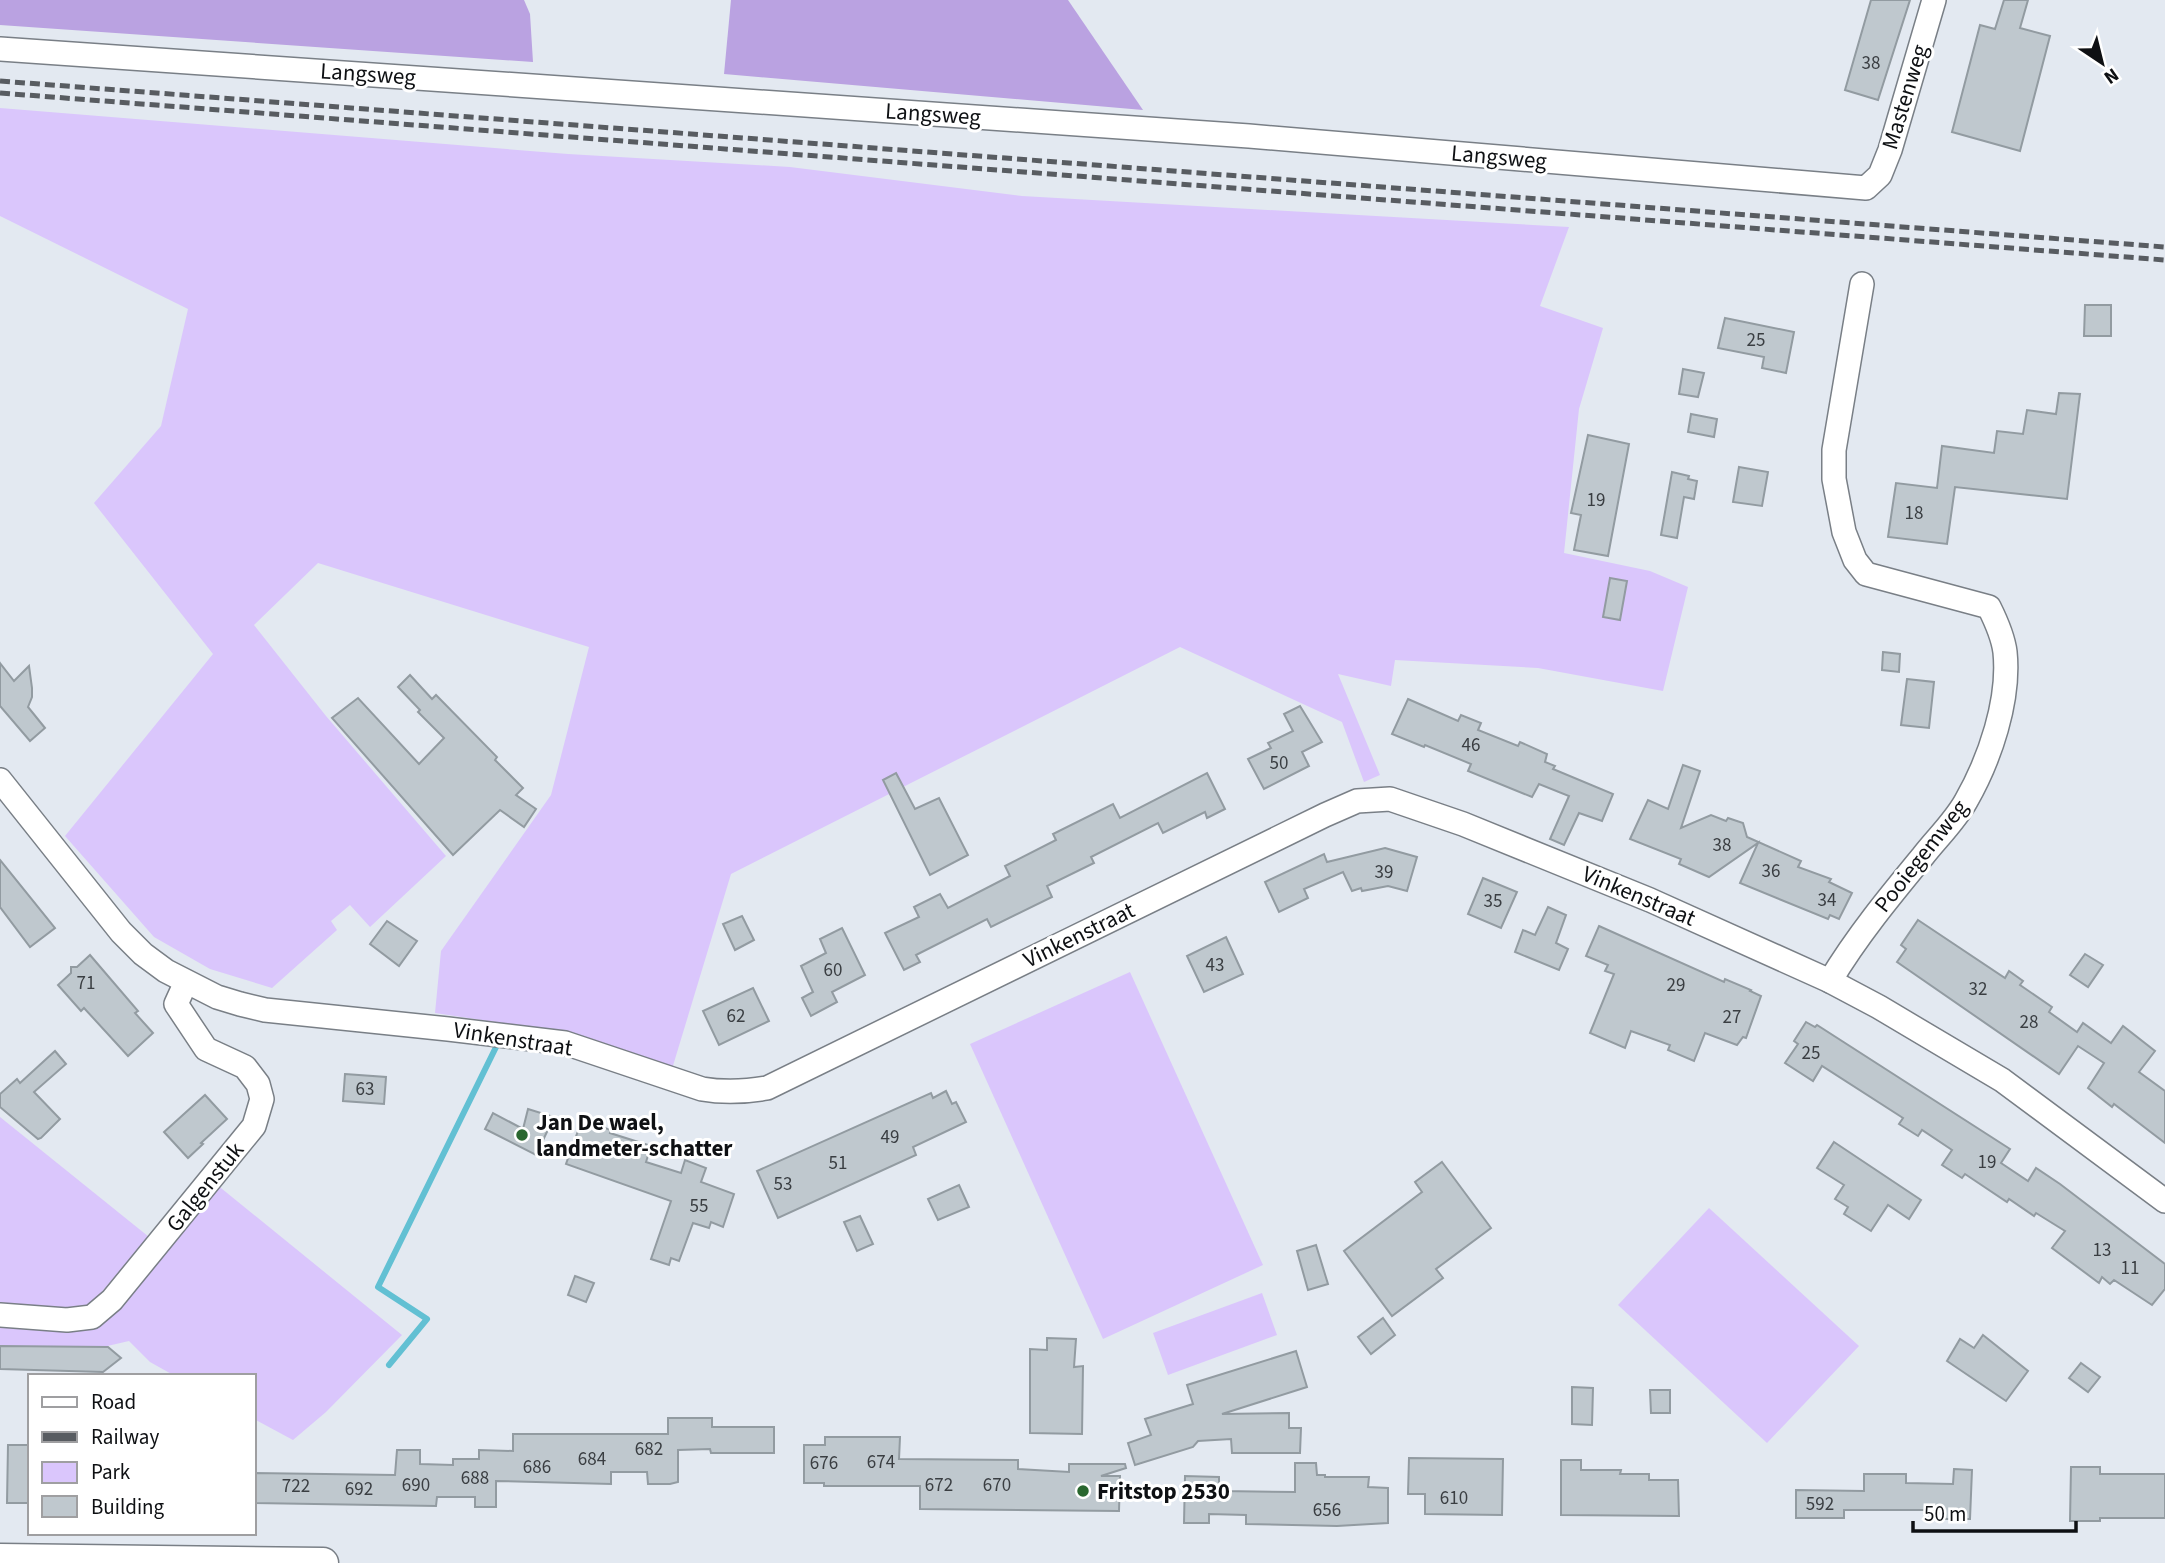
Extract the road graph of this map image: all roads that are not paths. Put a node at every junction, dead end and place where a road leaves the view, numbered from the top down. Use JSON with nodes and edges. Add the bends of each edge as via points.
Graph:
{"nodes":[{"id":1,"x":1934,"y":0,"type":"edge"},
{"id":2,"x":0,"y":49,"type":"edge"},
{"id":3,"x":1866,"y":188,"type":"joint"},
{"id":4,"x":1862,"y":284,"type":"dead end"},
{"id":5,"x":0,"y":780,"type":"edge"},
{"id":6,"x":1830,"y":981,"type":"junction"},
{"id":7,"x":186,"y":982,"type":"junction"},
{"id":8,"x":2165,"y":1201,"type":"edge"},
{"id":9,"x":0,"y":1315,"type":"edge"},
{"id":10,"x":0,"y":1559,"type":"edge"},
{"id":11,"x":323,"y":1563,"type":"edge"}],
"edges":[{"from":1,"to":3,"type":"street","name":"Mastenweg","via":[[1890,150],[1880,175]]},
{"from":2,"to":3,"type":"street","name":"Langsweg","via":[[1249,136]]},
{"from":4,"to":6,"type":"street","name":"Pooiegemweg","via":[[1834,450],[1834,479],[1844,532],[1866,574],[1989,607],[1999,628],[2006,668],[1994,738],[1966,803],[1859,936]]},
{"from":5,"to":7,"type":"street","name":"Vinkenstraat","via":[[121,932],[143,954]]},
{"from":6,"to":7,"type":"street","name":"Vinkenstraat","via":[[1650,900],[1390,799],[1357,802],[1325,815],[766,1088],[741,1093],[702,1089],[565,1043],[265,1010],[217,997]]},
{"from":6,"to":8,"type":"street","name":"Vinkenstraat","via":[[2002,1080]]},
{"from":7,"to":9,"type":"street","name":"Galgenstuk","via":[[176,1004],[206,1049],[245,1067],[258,1084],[261,1099],[254,1126],[112,1300],[92,1317],[67,1320]]},
{"from":10,"to":11,"type":"main road"}]}
